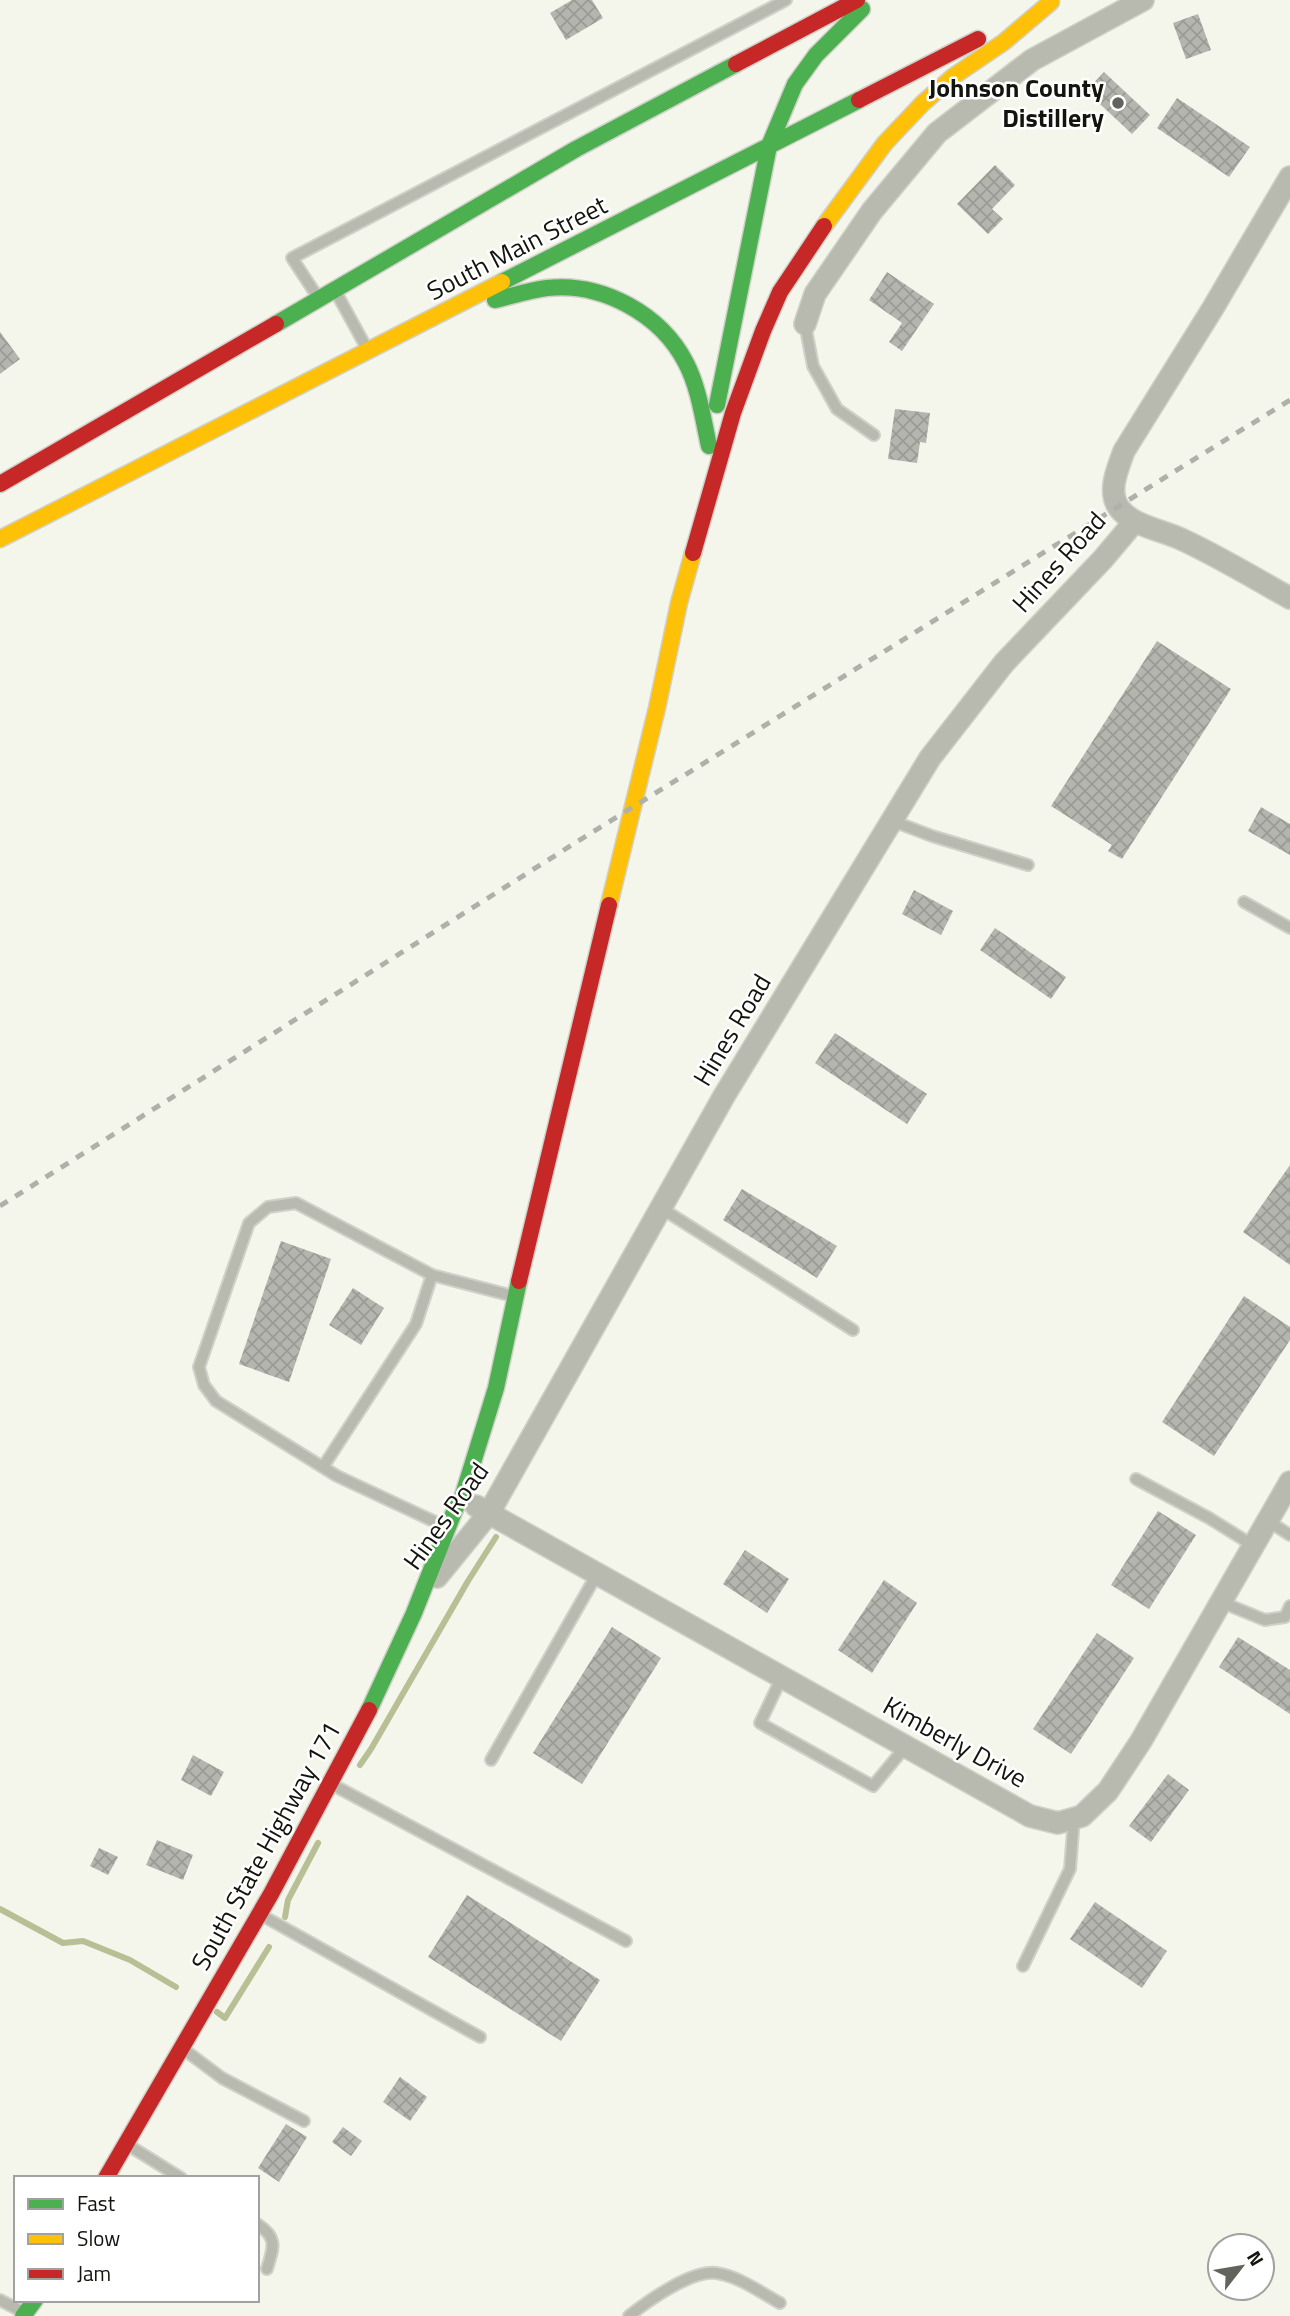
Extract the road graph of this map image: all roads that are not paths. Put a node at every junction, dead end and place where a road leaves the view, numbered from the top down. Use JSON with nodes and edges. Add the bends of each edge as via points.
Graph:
{"nodes":[{"id":1,"x":786,"y":0,"type":"edge"},
{"id":2,"x":857,"y":0,"type":"edge"},
{"id":3,"x":871,"y":0,"type":"edge"},
{"id":4,"x":1143,"y":0,"type":"edge"},
{"id":5,"x":1053,"y":1,"type":"edge"},
{"id":6,"x":769,"y":146,"type":"junction"},
{"id":7,"x":1290,"y":177,"type":"edge"},
{"id":8,"x":333,"y":288,"type":"junction"},
{"id":9,"x":318,"y":297,"type":"junction"},
{"id":10,"x":448,"y":310,"type":"junction"},
{"id":11,"x":806,"y":324,"type":"joint"},
{"id":12,"x":369,"y":351,"type":"junction"},
{"id":13,"x":874,"y":435,"type":"dead end"},
{"id":14,"x":709,"y":446,"type":"junction"},
{"id":15,"x":0,"y":484,"type":"edge"},
{"id":16,"x":1135,"y":521,"type":"junction"},
{"id":17,"x":0,"y":539,"type":"edge"},
{"id":18,"x":1290,"y":598,"type":"edge"},
{"id":19,"x":679,"y":603,"type":"junction"},
{"id":20,"x":890,"y":820,"type":"junction"},
{"id":21,"x":1028,"y":864,"type":"dead end"},
{"id":22,"x":1244,"y":902,"type":"dead end"},
{"id":23,"x":1290,"y":928,"type":"edge"},
{"id":24,"x":661,"y":1208,"type":"junction"},
{"id":25,"x":432,"y":1275,"type":"junction"},
{"id":26,"x":516,"y":1296,"type":"junction"},
{"id":27,"x":853,"y":1331,"type":"dead end"},
{"id":28,"x":323,"y":1467,"type":"junction"},
{"id":29,"x":1136,"y":1479,"type":"dead end"},
{"id":30,"x":1290,"y":1482,"type":"edge"},
{"id":31,"x":462,"y":1498,"type":"junction"},
{"id":32,"x":489,"y":1513,"type":"junction"},
{"id":33,"x":1268,"y":1521,"type":"junction"},
{"id":34,"x":448,"y":1528,"type":"junction"},
{"id":35,"x":1290,"y":1535,"type":"edge"},
{"id":36,"x":467,"y":1541,"type":"junction"},
{"id":37,"x":1254,"y":1546,"type":"junction"},
{"id":38,"x":597,"y":1574,"type":"junction"},
{"id":39,"x":420,"y":1598,"type":"junction"},
{"id":40,"x":1221,"y":1602,"type":"junction"},
{"id":41,"x":1290,"y":1606,"type":"edge"},
{"id":42,"x":782,"y":1677,"type":"junction"},
{"id":43,"x":906,"y":1746,"type":"junction"},
{"id":44,"x":491,"y":1760,"type":"dead end"},
{"id":45,"x":331,"y":1784,"type":"junction"},
{"id":46,"x":1074,"y":1818,"type":"junction"},
{"id":47,"x":258,"y":1913,"type":"junction"},
{"id":48,"x":626,"y":1941,"type":"dead end"},
{"id":49,"x":1023,"y":1966,"type":"dead end"},
{"id":50,"x":480,"y":2037,"type":"dead end"},
{"id":51,"x":181,"y":2047,"type":"junction"},
{"id":52,"x":304,"y":2121,"type":"dead end"},
{"id":53,"x":125,"y":2144,"type":"junction"},
{"id":54,"x":107,"y":2176,"type":"edge"},
{"id":55,"x":178,"y":2176,"type":"edge"},
{"id":56,"x":259,"y":2225,"type":"edge"},
{"id":57,"x":267,"y":2269,"type":"dead end"},
{"id":58,"x":0,"y":2300,"type":"edge"},
{"id":59,"x":779,"y":2303,"type":"dead end"},
{"id":60,"x":28,"y":2310,"type":"edge"},
{"id":61,"x":629,"y":2316,"type":"edge"}],
"edges":[{"from":1,"to":9,"type":"lane","via":[[292,258]]},
{"from":2,"to":8,"type":"main road","name":"South Main Street","via":[[576,149]]},
{"from":3,"to":6,"type":"main road","via":[[816,55],[795,84]]},
{"from":4,"to":11,"type":"street","via":[[1032,60],[937,133],[872,211],[815,294]]},
{"from":5,"to":6,"type":"main road","name":"South Main Street"},
{"from":5,"to":19,"type":"main road","via":[[923,103],[832,214],[780,292],[733,413]]},
{"from":6,"to":10,"type":"main road","name":"South Main Street"},
{"from":6,"to":14,"type":"main road"},
{"from":7,"to":16,"type":"street","via":[[1124,451],[1114,476],[1117,506]]},
{"from":8,"to":9,"type":"main road","name":"South Main Street"},
{"from":8,"to":12,"type":"lane"},
{"from":9,"to":15,"type":"main road","name":"South Main Street"},
{"from":10,"to":12,"type":"main road","name":"South Main Street"},
{"from":10,"to":14,"type":"main road","via":[[548,288],[584,289],[643,314],[671,340],[685,361]]},
{"from":11,"to":13,"type":"lane","via":[[813,366],[837,409]]},
{"from":12,"to":17,"type":"main road","name":"South Main Street"},
{"from":14,"to":19,"type":"main road","via":[[687,540]]},
{"from":16,"to":18,"type":"street","via":[[1180,538]]},
{"from":16,"to":20,"type":"street","name":"Hines Road","via":[[1004,663],[930,758]]},
{"from":19,"to":26,"type":"main road","name":"South State Highway 171"},
{"from":20,"to":21,"type":"lane"},
{"from":20,"to":24,"type":"street","name":"Hines Road"},
{"from":22,"to":23,"type":"lane"},
{"from":24,"to":27,"type":"lane"},
{"from":24,"to":32,"type":"street","name":"Hines Road"},
{"from":25,"to":26,"type":"lane"},
{"from":25,"to":28,"type":"lane","via":[[416,1324]]},
{"from":25,"to":28,"type":"lane","via":[[296,1203],[268,1207],[249,1223],[198,1367],[216,1401]]},
{"from":26,"to":31,"type":"main road","name":"South State Highway 171","via":[[496,1388]]},
{"from":28,"to":34,"type":"lane"},
{"from":29,"to":37,"type":"lane"},
{"from":30,"to":33,"type":"street"},
{"from":31,"to":32,"type":"street","name":"Kimberly Drive"},
{"from":31,"to":34,"type":"main road","name":"South State Highway 171"},
{"from":32,"to":36,"type":"street","name":"Hines Road"},
{"from":32,"to":38,"type":"street","name":"Kimberly Drive"},
{"from":33,"to":35,"type":"lane"},
{"from":33,"to":37,"type":"street"},
{"from":34,"to":36,"type":"lane"},
{"from":34,"to":39,"type":"main road","name":"South State Highway 171"},
{"from":36,"to":39,"type":"street","name":"Hines Road"},
{"from":37,"to":40,"type":"street"},
{"from":38,"to":42,"type":"street","name":"Kimberly Drive"},
{"from":38,"to":44,"type":"lane"},
{"from":39,"to":45,"type":"main road","name":"South State Highway 171"},
{"from":40,"to":41,"type":"lane","via":[[1265,1620],[1285,1617]]},
{"from":40,"to":46,"type":"street","via":[[1108,1791]]},
{"from":42,"to":43,"type":"street","name":"Kimberly Drive"},
{"from":42,"to":43,"type":"lane","via":[[760,1723],[873,1786]]},
{"from":43,"to":46,"type":"street","name":"Kimberly Drive","via":[[1030,1815],[1058,1823]]},
{"from":45,"to":47,"type":"main road","name":"South State Highway 171"},
{"from":45,"to":48,"type":"lane"},
{"from":46,"to":49,"type":"lane","via":[[1070,1869]]},
{"from":47,"to":50,"type":"lane"},
{"from":47,"to":51,"type":"main road","name":"South State Highway 171"},
{"from":51,"to":52,"type":"lane","via":[[222,2078]]},
{"from":51,"to":53,"type":"main road","name":"South State Highway 171"},
{"from":53,"to":54,"type":"main road","name":"South State Highway 171"},
{"from":53,"to":55,"type":"lane"},
{"from":56,"to":57,"type":"lane","via":[[270,2232],[274,2246]]},
{"from":58,"to":60,"type":"lane"},
{"from":59,"to":61,"type":"lane","via":[[734,2278],[699,2274]]}]}
